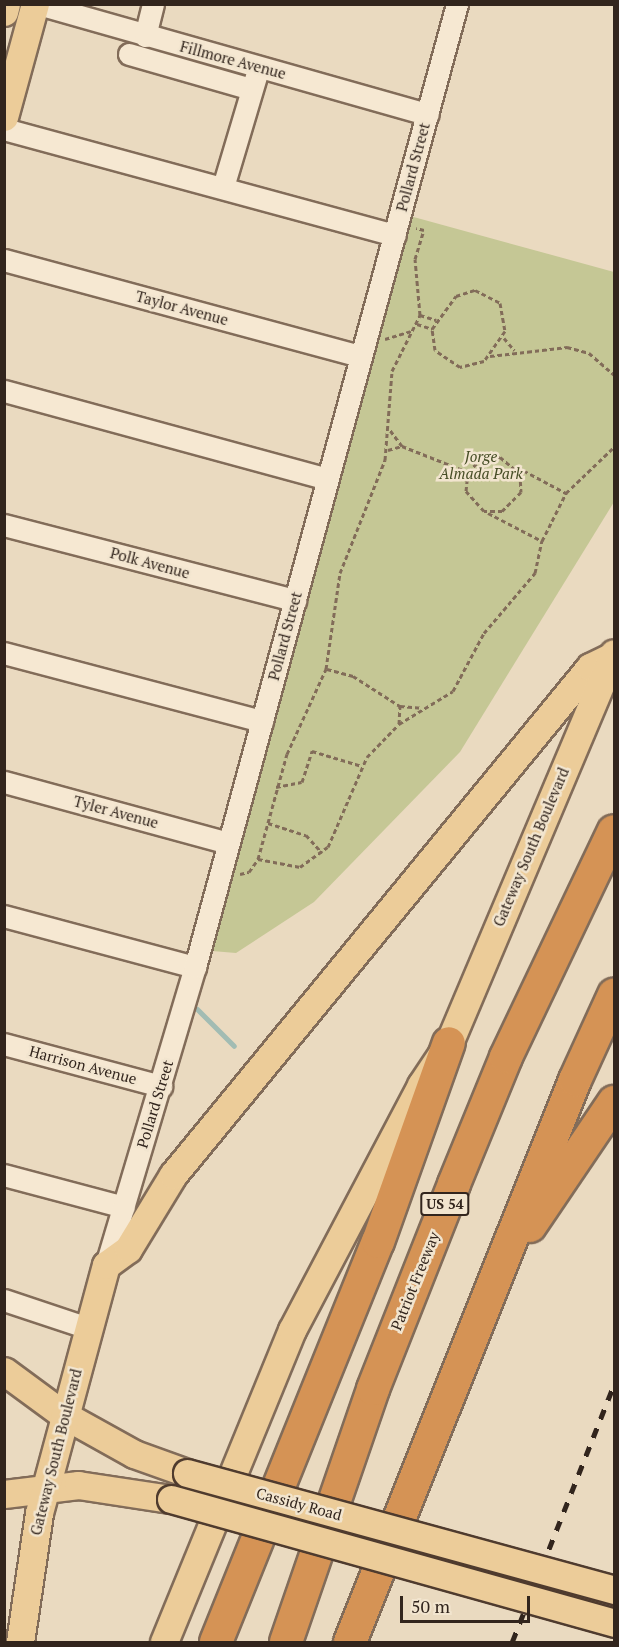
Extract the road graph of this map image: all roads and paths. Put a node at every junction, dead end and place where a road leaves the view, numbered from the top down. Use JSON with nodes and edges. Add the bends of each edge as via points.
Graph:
{"nodes":[{"id":1,"x":6,"y":4,"type":"edge"},
{"id":2,"x":37,"y":4,"type":"edge"},
{"id":3,"x":153,"y":4,"type":"edge"},
{"id":4,"x":457,"y":4,"type":"edge"},
{"id":5,"x":4,"y":12,"type":"edge"},
{"id":6,"x":145,"y":36,"type":"junction"},
{"id":7,"x":129,"y":54,"type":"dead end"},
{"id":8,"x":231,"y":60,"type":"junction"},
{"id":9,"x":258,"y":67,"type":"junction"},
{"id":10,"x":225,"y":82,"type":"junction"},
{"id":11,"x":251,"y":89,"type":"junction"},
{"id":12,"x":428,"y":114,"type":"junction"},
{"id":13,"x":4,"y":117,"type":"edge"},
{"id":14,"x":4,"y":129,"type":"edge"},
{"id":15,"x":223,"y":187,"type":"junction"},
{"id":16,"x":417,"y":218,"type":"dead end"},
{"id":17,"x":395,"y":235,"type":"junction"},
{"id":18,"x":4,"y":260,"type":"edge"},
{"id":19,"x":420,"y":315,"type":"junction"},
{"id":20,"x":436,"y":320,"type":"junction"},
{"id":21,"x":417,"y":324,"type":"junction"},
{"id":22,"x":432,"y":329,"type":"junction"},
{"id":23,"x":412,"y":332,"type":"junction"},
{"id":24,"x":504,"y":337,"type":"junction"},
{"id":25,"x":377,"y":338,"type":"dead end"},
{"id":26,"x":514,"y":350,"type":"junction"},
{"id":27,"x":360,"y":356,"type":"junction"},
{"id":28,"x":490,"y":356,"type":"junction"},
{"id":29,"x":615,"y":375,"type":"edge"},
{"id":30,"x":4,"y":391,"type":"edge"},
{"id":31,"x":389,"y":429,"type":"junction"},
{"id":32,"x":402,"y":446,"type":"junction"},
{"id":33,"x":615,"y":447,"type":"edge"},
{"id":34,"x":388,"y":450,"type":"junction"},
{"id":35,"x":515,"y":466,"type":"junction"},
{"id":36,"x":468,"y":472,"type":"junction"},
{"id":37,"x":327,"y":479,"type":"junction"},
{"id":38,"x":566,"y":493,"type":"junction"},
{"id":39,"x":484,"y":511,"type":"junction"},
{"id":40,"x":4,"y":525,"type":"edge"},
{"id":41,"x":542,"y":541,"type":"junction"},
{"id":42,"x":295,"y":600,"type":"junction"},
{"id":43,"x":4,"y":652,"type":"edge"},
{"id":44,"x":614,"y":654,"type":"edge"},
{"id":45,"x":326,"y":669,"type":"junction"},
{"id":46,"x":400,"y":706,"type":"junction"},
{"id":47,"x":421,"y":708,"type":"junction"},
{"id":48,"x":262,"y":721,"type":"junction"},
{"id":49,"x":399,"y":724,"type":"junction"},
{"id":50,"x":362,"y":766,"type":"junction"},
{"id":51,"x":4,"y":782,"type":"edge"},
{"id":52,"x":276,"y":787,"type":"junction"},
{"id":53,"x":268,"y":823,"type":"junction"},
{"id":54,"x":615,"y":831,"type":"edge"},
{"id":55,"x":228,"y":843,"type":"junction"},
{"id":56,"x":322,"y":853,"type":"junction"},
{"id":57,"x":258,"y":859,"type":"junction"},
{"id":58,"x":232,"y":872,"type":"dead end"},
{"id":59,"x":4,"y":915,"type":"edge"},
{"id":60,"x":195,"y":967,"type":"junction"},
{"id":61,"x":615,"y":995,"type":"edge"},
{"id":62,"x":449,"y":1043,"type":"junction"},
{"id":63,"x":4,"y":1044,"type":"edge"},
{"id":64,"x":161,"y":1086,"type":"junction"},
{"id":65,"x":615,"y":1102,"type":"edge"},
{"id":66,"x":4,"y":1174,"type":"edge"},
{"id":67,"x":124,"y":1207,"type":"junction"},
{"id":68,"x":507,"y":1258,"type":"junction"},
{"id":69,"x":106,"y":1265,"type":"junction"},
{"id":70,"x":4,"y":1300,"type":"edge"},
{"id":71,"x":88,"y":1329,"type":"junction"},
{"id":72,"x":4,"y":1371,"type":"edge"},
{"id":73,"x":64,"y":1415,"type":"junction"},
{"id":74,"x":46,"y":1485,"type":"junction"},
{"id":75,"x":4,"y":1494,"type":"edge"},
{"id":76,"x":615,"y":1590,"type":"edge"},
{"id":77,"x":4,"y":1600,"type":"edge"},
{"id":78,"x":615,"y":1623,"type":"edge"},
{"id":79,"x":20,"y":1639,"type":"edge"},
{"id":80,"x":164,"y":1642,"type":"edge"},
{"id":81,"x":216,"y":1642,"type":"edge"},
{"id":82,"x":286,"y":1642,"type":"edge"},
{"id":83,"x":350,"y":1642,"type":"edge"}],
"edges":[{"from":1,"to":5,"type":"main road"},
{"from":2,"to":6,"type":"street","name":"Fillmore Avenue"},
{"from":2,"to":13,"type":"main road"},
{"from":3,"to":6,"type":"street"},
{"from":4,"to":12,"type":"street","name":"Pollard Street"},
{"from":6,"to":8,"type":"street","name":"Fillmore Avenue"},
{"from":7,"to":10,"type":"street"},
{"from":8,"to":9,"type":"street","name":"Fillmore Avenue"},
{"from":8,"to":10,"type":"street"},
{"from":9,"to":11,"type":"street"},
{"from":9,"to":12,"type":"street","name":"Fillmore Avenue"},
{"from":10,"to":11,"type":"street"},
{"from":11,"to":15,"type":"street"},
{"from":12,"to":17,"type":"street","name":"Pollard Street"},
{"from":14,"to":15,"type":"street"},
{"from":15,"to":17,"type":"street"},
{"from":16,"to":19,"type":"path","via":[[415,227],[424,230],[415,259]]},
{"from":17,"to":27,"type":"street","name":"Pollard Street"},
{"from":18,"to":27,"type":"street","name":"Taylor Avenue"},
{"from":19,"to":20,"type":"path"},
{"from":19,"to":21,"type":"path"},
{"from":20,"to":22,"type":"path"},
{"from":20,"to":24,"type":"path","via":[[456,296],[483,291],[505,311]]},
{"from":21,"to":22,"type":"path"},
{"from":21,"to":23,"type":"path"},
{"from":22,"to":28,"type":"path","via":[[435,350],[452,365],[468,367]]},
{"from":23,"to":25,"type":"path"},
{"from":23,"to":31,"type":"path","via":[[392,372]]},
{"from":24,"to":26,"type":"path"},
{"from":24,"to":28,"type":"path"},
{"from":26,"to":28,"type":"path"},
{"from":26,"to":29,"type":"path","via":[[575,349],[590,353]]},
{"from":27,"to":37,"type":"street","name":"Pollard Street"},
{"from":30,"to":37,"type":"street"},
{"from":31,"to":32,"type":"path"},
{"from":31,"to":34,"type":"path"},
{"from":32,"to":34,"type":"path"},
{"from":32,"to":36,"type":"path"},
{"from":33,"to":38,"type":"path"},
{"from":34,"to":45,"type":"path","via":[[340,573]]},
{"from":35,"to":36,"type":"path","via":[[490,457]]},
{"from":35,"to":38,"type":"path"},
{"from":35,"to":39,"type":"path","via":[[522,483],[517,501],[502,511]]},
{"from":36,"to":39,"type":"path","via":[[466,491]]},
{"from":37,"to":42,"type":"street","name":"Pollard Street"},
{"from":38,"to":41,"type":"path"},
{"from":39,"to":41,"type":"path"},
{"from":40,"to":42,"type":"street","name":"Polk Avenue"},
{"from":41,"to":47,"type":"path","via":[[535,573],[484,633],[453,691]]},
{"from":42,"to":48,"type":"street","name":"Pollard Street"},
{"from":43,"to":48,"type":"street"},
{"from":44,"to":62,"type":"main road","name":"Gateway South Boulevard"},
{"from":44,"to":69,"type":"main road","via":[[590,667],[180,1166],[128,1249]]},
{"from":45,"to":46,"type":"path","via":[[353,676]]},
{"from":45,"to":52,"type":"path"},
{"from":46,"to":47,"type":"path"},
{"from":46,"to":49,"type":"path"},
{"from":47,"to":49,"type":"path"},
{"from":48,"to":55,"type":"street","name":"Pollard Street"},
{"from":49,"to":50,"type":"path"},
{"from":50,"to":52,"type":"path","via":[[312,751],[302,782]]},
{"from":50,"to":56,"type":"path","via":[[333,839]]},
{"from":51,"to":55,"type":"street","name":"Tyler Avenue"},
{"from":52,"to":53,"type":"path"},
{"from":53,"to":56,"type":"path","via":[[306,835]]},
{"from":53,"to":57,"type":"path"},
{"from":54,"to":82,"type":"highway","name":"Patriot Freeway","number":"US 54","via":[[511,1046],[453,1184],[373,1389]]},
{"from":55,"to":60,"type":"street","name":"Pollard Street"},
{"from":56,"to":57,"type":"path","via":[[312,863],[289,868]]},
{"from":57,"to":58,"type":"path","via":[[249,872]]},
{"from":59,"to":60,"type":"street"},
{"from":60,"to":64,"type":"street","name":"Pollard Street"},
{"from":61,"to":68,"type":"highway","via":[[574,1080]]},
{"from":62,"to":80,"type":"main road","name":"Gateway South Boulevard","via":[[421,1085],[292,1330]]},
{"from":62,"to":81,"type":"highway","via":[[378,1242]]},
{"from":63,"to":64,"type":"street","name":"Harrison Avenue"},
{"from":64,"to":67,"type":"street","name":"Pollard Street"},
{"from":65,"to":68,"type":"highway"},
{"from":66,"to":67,"type":"street"},
{"from":67,"to":69,"type":"street","name":"Pollard Street"},
{"from":68,"to":83,"type":"highway"},
{"from":69,"to":71,"type":"main road","name":"Gateway South Boulevard"},
{"from":70,"to":71,"type":"street"},
{"from":71,"to":73,"type":"main road","name":"Gateway South Boulevard"},
{"from":72,"to":73,"type":"main road","name":"Cassidy Road"},
{"from":73,"to":74,"type":"main road","name":"Gateway South Boulevard"},
{"from":73,"to":76,"type":"main road","name":"Cassidy Road","bridge":true,"via":[[134,1454],[187,1473]]},
{"from":74,"to":75,"type":"main road","name":"Cassidy Road"},
{"from":74,"to":78,"type":"main road","name":"Cassidy Road","bridge":true,"via":[[113,1487],[171,1499]]},
{"from":74,"to":79,"type":"main road","name":"Gateway South Boulevard"},
{"from":77,"to":79,"type":"main road"}]}
